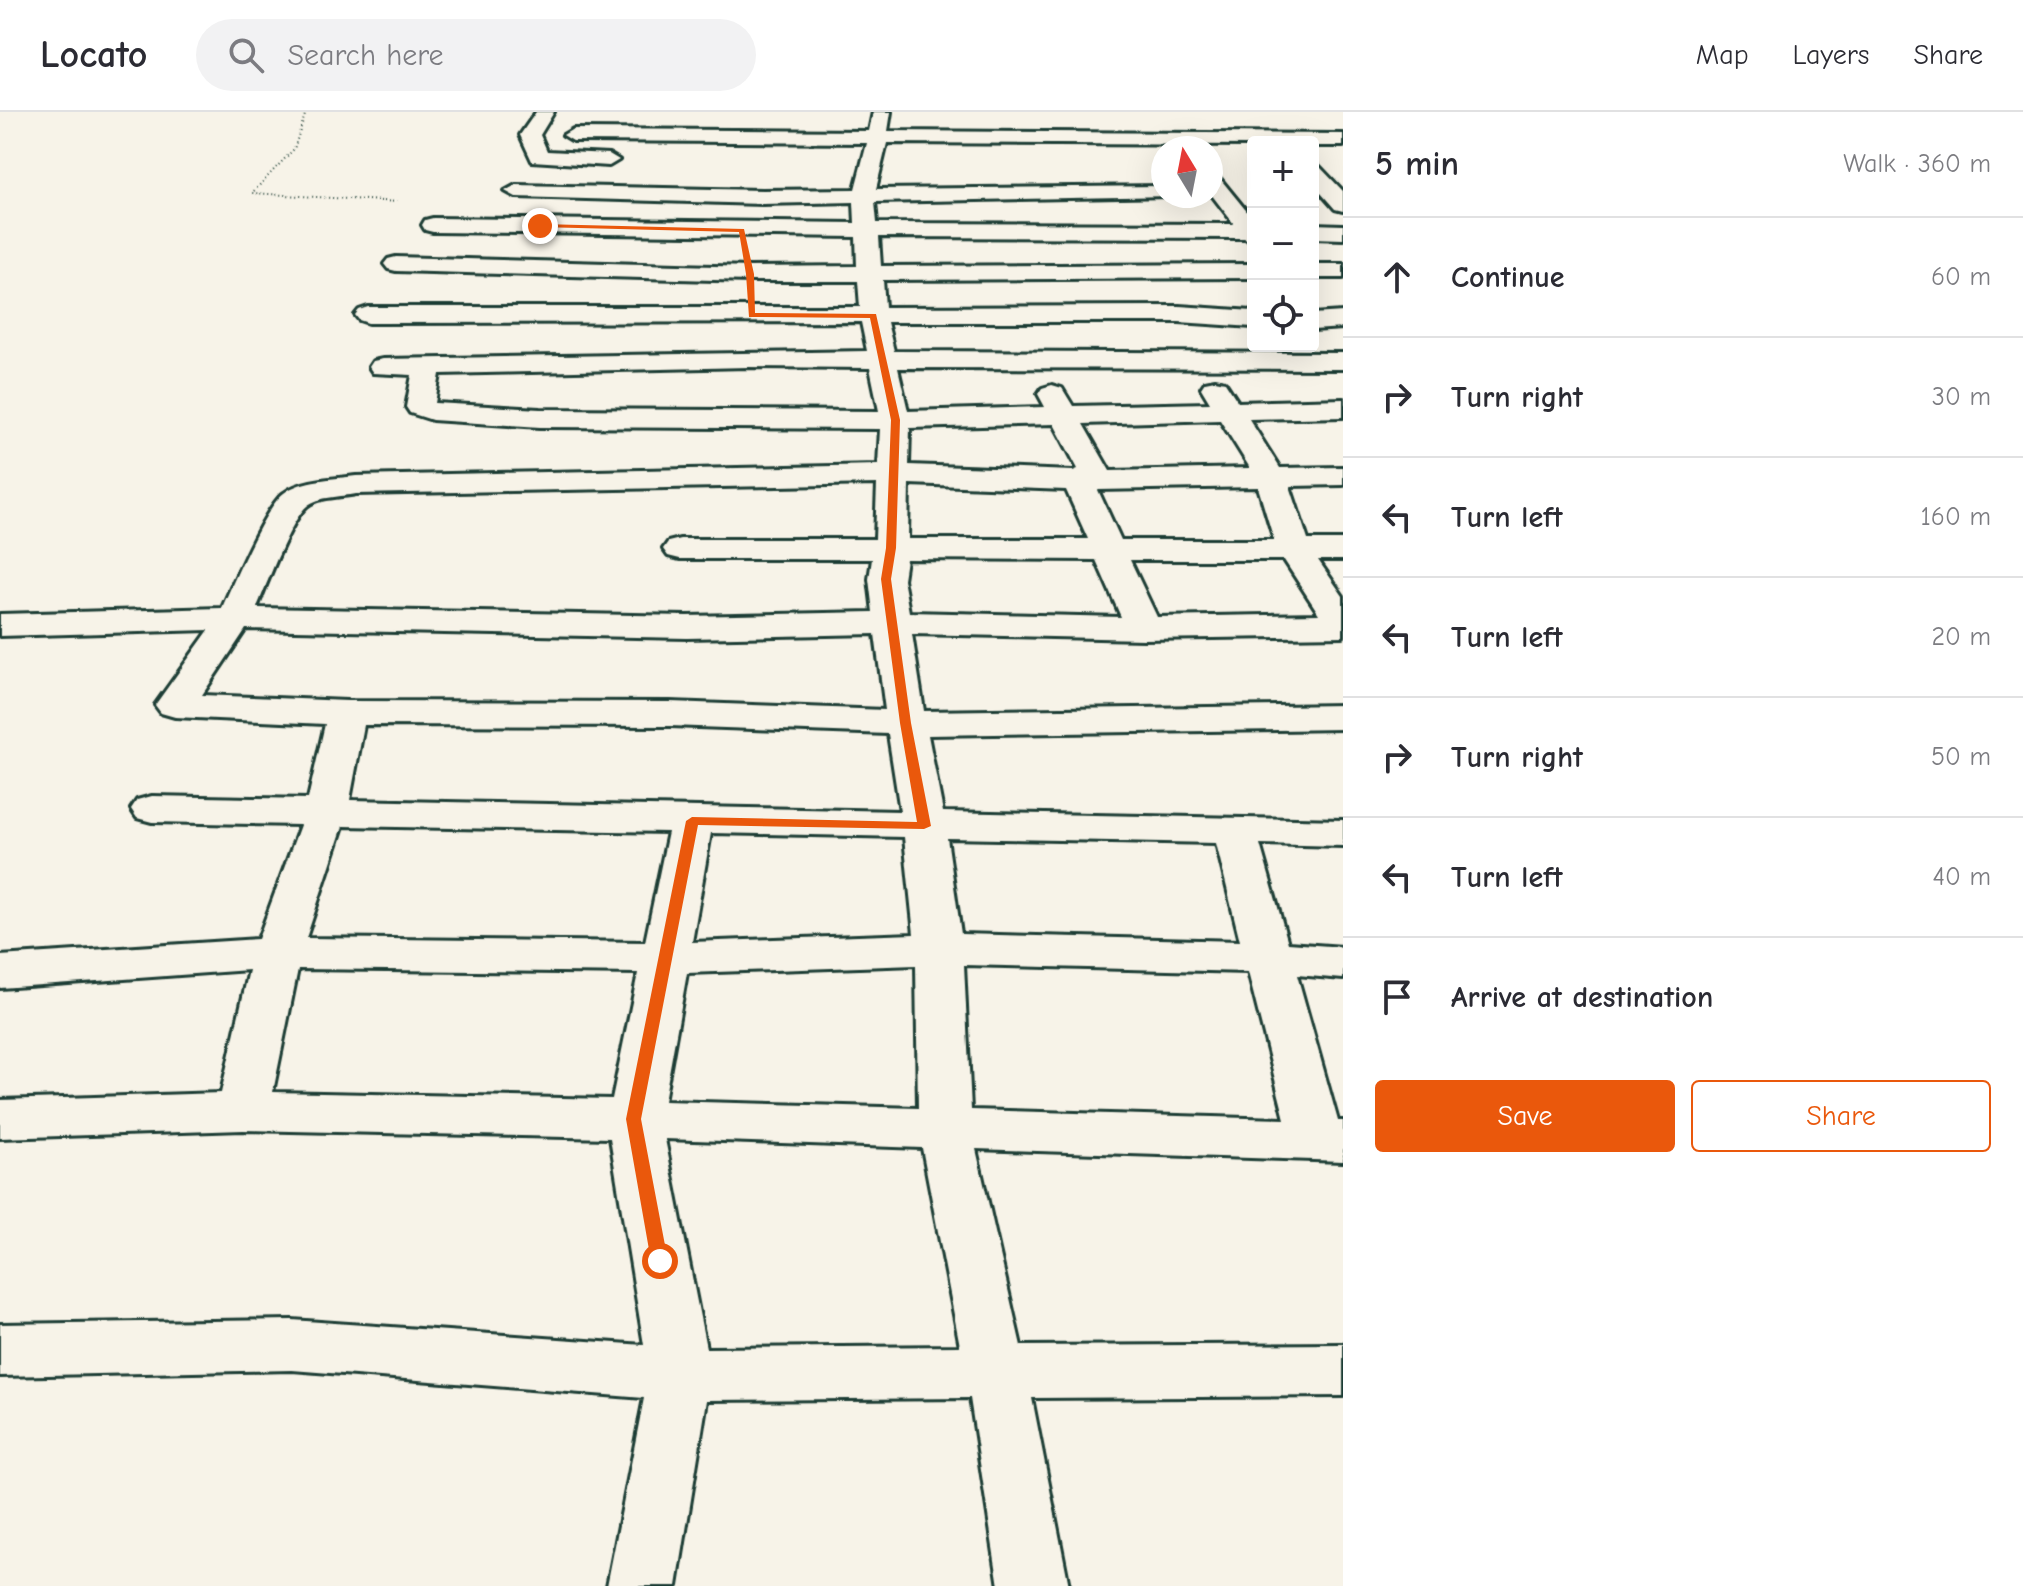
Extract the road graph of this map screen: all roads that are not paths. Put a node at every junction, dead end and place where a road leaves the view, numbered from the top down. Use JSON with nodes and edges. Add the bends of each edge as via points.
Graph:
{"nodes":[{"id":1,"x":545,"y":112,"type":"edge"},
{"id":2,"x":796,"y":112,"type":"edge"},
{"id":3,"x":1069,"y":112,"type":"edge"},
{"id":4,"x":1162,"y":114,"type":"dead end"},
{"id":5,"x":656,"y":116,"type":"dead end"},
{"id":6,"x":1275,"y":122,"type":"dead end"},
{"id":7,"x":977,"y":125,"type":"edge"},
{"id":8,"x":573,"y":135,"type":"junction"},
{"id":9,"x":1177,"y":136,"type":"edge"},
{"id":10,"x":1286,"y":136,"type":"edge"},
{"id":11,"x":1081,"y":138,"type":"junction"},
{"id":12,"x":1319,"y":140,"type":"edge"},
{"id":13,"x":1343,"y":140,"type":"edge"},
{"id":14,"x":1151,"y":142,"type":"edge"},
{"id":15,"x":1247,"y":142,"type":"edge"},
{"id":16,"x":1223,"y":143,"type":"edge"},
{"id":17,"x":539,"y":157,"type":"junction"},
{"id":18,"x":626,"y":161,"type":"dead end"},
{"id":19,"x":875,"y":162,"type":"edge"},
{"id":20,"x":770,"y":166,"type":"junction"},
{"id":21,"x":1343,"y":167,"type":"edge"},
{"id":22,"x":1319,"y":169,"type":"edge"},
{"id":23,"x":1319,"y":177,"type":"edge"},
{"id":24,"x":1223,"y":182,"type":"edge"},
{"id":25,"x":1223,"y":190,"type":"edge"},
{"id":26,"x":516,"y":191,"type":"dead end"},
{"id":27,"x":1241,"y":191,"type":"dead end"},
{"id":28,"x":1151,"y":192,"type":"edge"},
{"id":29,"x":1109,"y":193,"type":"junction"},
{"id":30,"x":992,"y":195,"type":"junction"},
{"id":31,"x":1333,"y":196,"type":"edge"},
{"id":32,"x":433,"y":225,"type":"dead end"},
{"id":33,"x":1247,"y":225,"type":"edge"},
{"id":34,"x":995,"y":229,"type":"junction"},
{"id":35,"x":742,"y":230,"type":"junction"},
{"id":36,"x":1141,"y":230,"type":"junction"},
{"id":37,"x":1319,"y":231,"type":"edge"},
{"id":38,"x":1247,"y":232,"type":"edge"},
{"id":39,"x":1343,"y":232,"type":"edge"},
{"id":40,"x":396,"y":264,"type":"dead end"},
{"id":41,"x":1247,"y":271,"type":"edge"},
{"id":42,"x":1319,"y":271,"type":"edge"},
{"id":43,"x":1343,"y":271,"type":"edge"},
{"id":44,"x":1006,"y":272,"type":"junction"},
{"id":45,"x":1159,"y":272,"type":"junction"},
{"id":46,"x":750,"y":274,"type":"junction"},
{"id":47,"x":1179,"y":314,"type":"junction"},
{"id":48,"x":368,"y":315,"type":"dead end"},
{"id":49,"x":752,"y":315,"type":"junction"},
{"id":50,"x":1020,"y":315,"type":"junction"},
{"id":51,"x":873,"y":316,"type":"junction"},
{"id":52,"x":1247,"y":319,"type":"edge"},
{"id":53,"x":1343,"y":320,"type":"edge"},
{"id":54,"x":1319,"y":322,"type":"edge"},
{"id":55,"x":1319,"y":336,"type":"edge"},
{"id":56,"x":748,"y":359,"type":"junction"},
{"id":57,"x":1198,"y":359,"type":"junction"},
{"id":58,"x":882,"y":360,"type":"junction"},
{"id":59,"x":1034,"y":361,"type":"junction"},
{"id":60,"x":1341,"y":363,"type":"edge"},
{"id":61,"x":428,"y":366,"type":"junction"},
{"id":62,"x":383,"y":367,"type":"dead end"},
{"id":63,"x":1343,"y":408,"type":"edge"},
{"id":64,"x":1228,"y":410,"type":"junction"},
{"id":65,"x":1063,"y":414,"type":"junction"},
{"id":66,"x":895,"y":420,"type":"junction"},
{"id":67,"x":589,"y":449,"type":"junction"},
{"id":68,"x":892,"y":474,"type":"junction"},
{"id":69,"x":1343,"y":476,"type":"edge"},
{"id":70,"x":1271,"y":478,"type":"junction"},
{"id":71,"x":1078,"y":481,"type":"junction"},
{"id":72,"x":891,"y":548,"type":"junction"},
{"id":73,"x":680,"y":549,"type":"dead end"},
{"id":74,"x":1107,"y":549,"type":"junction"},
{"id":75,"x":1294,"y":549,"type":"junction"},
{"id":76,"x":1343,"y":550,"type":"edge"},
{"id":77,"x":235,"y":618,"type":"junction"},
{"id":78,"x":891,"y":623,"type":"junction"},
{"id":79,"x":1343,"y":624,"type":"edge"},
{"id":80,"x":0,"y":625,"type":"edge"},
{"id":81,"x":1144,"y":628,"type":"junction"},
{"id":82,"x":347,"y":713,"type":"junction"},
{"id":83,"x":1343,"y":717,"type":"edge"},
{"id":84,"x":906,"y":723,"type":"junction"},
{"id":85,"x":152,"y":809,"type":"dead end"},
{"id":86,"x":326,"y":812,"type":"junction"},
{"id":87,"x":692,"y":821,"type":"junction"},
{"id":88,"x":924,"y":826,"type":"junction"},
{"id":89,"x":1235,"y":832,"type":"junction"},
{"id":90,"x":1343,"y":833,"type":"edge"},
{"id":91,"x":939,"y":949,"type":"junction"},
{"id":92,"x":277,"y":953,"type":"junction"},
{"id":93,"x":1269,"y":957,"type":"junction"},
{"id":94,"x":664,"y":958,"type":"junction"},
{"id":95,"x":1343,"y":963,"type":"edge"},
{"id":96,"x":0,"y":972,"type":"edge"},
{"id":97,"x":243,"y":1111,"type":"junction"},
{"id":98,"x":0,"y":1119,"type":"edge"},
{"id":99,"x":634,"y":1119,"type":"junction"},
{"id":100,"x":945,"y":1129,"type":"junction"},
{"id":101,"x":1330,"y":1141,"type":"edge"},
{"id":102,"x":0,"y":1350,"type":"edge"},
{"id":103,"x":996,"y":1370,"type":"junction"},
{"id":104,"x":1343,"y":1370,"type":"edge"},
{"id":105,"x":680,"y":1374,"type":"junction"},
{"id":106,"x":642,"y":1586,"type":"edge"},
{"id":107,"x":1034,"y":1586,"type":"edge"}],
"edges":[{"from":1,"to":17,"type":"street","via":[[530,135]]},
{"from":2,"to":20,"type":"street"},
{"from":3,"to":11,"type":"street"},
{"from":4,"to":9,"type":"street"},
{"from":5,"to":8,"type":"street"},
{"from":6,"to":10,"type":"street"},
{"from":7,"to":11,"type":"street"},
{"from":7,"to":19,"type":"street"},
{"from":7,"to":30,"type":"street"},
{"from":8,"to":17,"type":"street"},
{"from":8,"to":20,"type":"street"},
{"from":11,"to":14,"type":"street"},
{"from":11,"to":29,"type":"street"},
{"from":12,"to":13,"type":"street"},
{"from":15,"to":16,"type":"street"},
{"from":17,"to":18,"type":"street"},
{"from":19,"to":20,"type":"street"},
{"from":19,"to":20,"type":"street"},
{"from":19,"to":30,"type":"street"},
{"from":19,"to":34,"type":"street"},
{"from":19,"to":35,"type":"street"},
{"from":19,"to":44,"type":"street"},
{"from":19,"to":46,"type":"street"},
{"from":19,"to":51,"type":"street"},
{"from":20,"to":26,"type":"street"},
{"from":20,"to":35,"type":"street","via":[[754,225]]},
{"from":21,"to":22,"type":"street"},
{"from":23,"to":31,"type":"street"},
{"from":24,"to":27,"type":"street"},
{"from":25,"to":33,"type":"street"},
{"from":28,"to":29,"type":"street"},
{"from":29,"to":30,"type":"street"},
{"from":29,"to":36,"type":"street"},
{"from":30,"to":34,"type":"street"},
{"from":32,"to":35,"type":"street"},
{"from":34,"to":36,"type":"street"},
{"from":34,"to":44,"type":"street"},
{"from":35,"to":46,"type":"street"},
{"from":36,"to":38,"type":"street"},
{"from":36,"to":45,"type":"street"},
{"from":37,"to":39,"type":"street"},
{"from":40,"to":46,"type":"street"},
{"from":41,"to":45,"type":"street"},
{"from":42,"to":43,"type":"street"},
{"from":44,"to":45,"type":"street"},
{"from":44,"to":50,"type":"street"},
{"from":45,"to":47,"type":"street"},
{"from":46,"to":49,"type":"street"},
{"from":47,"to":50,"type":"street"},
{"from":47,"to":52,"type":"street"},
{"from":47,"to":57,"type":"street"},
{"from":48,"to":49,"type":"street"},
{"from":49,"to":51,"type":"street"},
{"from":49,"to":56,"type":"street"},
{"from":50,"to":51,"type":"street"},
{"from":50,"to":59,"type":"street"},
{"from":51,"to":58,"type":"street"},
{"from":53,"to":54,"type":"street"},
{"from":55,"to":60,"type":"street"},
{"from":56,"to":58,"type":"street"},
{"from":56,"to":61,"type":"street"},
{"from":57,"to":59,"type":"street"},
{"from":57,"to":60,"type":"street"},
{"from":57,"to":64,"type":"street"},
{"from":58,"to":59,"type":"street"},
{"from":58,"to":66,"type":"street"},
{"from":59,"to":65,"type":"street"},
{"from":61,"to":62,"type":"street"},
{"from":61,"to":67,"type":"street","via":[[420,407],[511,417]]},
{"from":63,"to":64,"type":"street"},
{"from":64,"to":65,"type":"street"},
{"from":64,"to":70,"type":"street"},
{"from":65,"to":66,"type":"street"},
{"from":65,"to":71,"type":"street","via":[[1095,472]]},
{"from":66,"to":67,"type":"street"},
{"from":66,"to":68,"type":"street"},
{"from":67,"to":68,"type":"street"},
{"from":67,"to":77,"type":"street","via":[[312,492],[294,500],[266,547]]},
{"from":68,"to":71,"type":"street"},
{"from":68,"to":72,"type":"street"},
{"from":69,"to":70,"type":"street"},
{"from":70,"to":71,"type":"street"},
{"from":70,"to":75,"type":"street"},
{"from":71,"to":74,"type":"street"},
{"from":72,"to":73,"type":"street"},
{"from":72,"to":74,"type":"street"},
{"from":72,"to":78,"type":"street","via":[[886,579]]},
{"from":74,"to":75,"type":"street"},
{"from":74,"to":81,"type":"street"},
{"from":75,"to":76,"type":"street"},
{"from":75,"to":79,"type":"street"},
{"from":77,"to":78,"type":"street","via":[[687,627]]},
{"from":77,"to":80,"type":"street"},
{"from":77,"to":82,"type":"street","via":[[175,705]]},
{"from":78,"to":81,"type":"street"},
{"from":78,"to":84,"type":"street"},
{"from":79,"to":81,"type":"street"},
{"from":82,"to":84,"type":"street","via":[[670,714]]},
{"from":82,"to":86,"type":"street"},
{"from":83,"to":84,"type":"street"},
{"from":84,"to":88,"type":"street"},
{"from":85,"to":86,"type":"street"},
{"from":86,"to":87,"type":"street"},
{"from":86,"to":92,"type":"street"},
{"from":87,"to":88,"type":"street"},
{"from":87,"to":94,"type":"street"},
{"from":88,"to":89,"type":"street"},
{"from":88,"to":91,"type":"street"},
{"from":89,"to":90,"type":"street"},
{"from":89,"to":93,"type":"street"},
{"from":91,"to":93,"type":"street"},
{"from":91,"to":94,"type":"street"},
{"from":91,"to":100,"type":"street"},
{"from":92,"to":94,"type":"street"},
{"from":92,"to":96,"type":"street"},
{"from":92,"to":97,"type":"street"},
{"from":93,"to":95,"type":"street"},
{"from":93,"to":101,"type":"street"},
{"from":94,"to":99,"type":"street"},
{"from":97,"to":98,"type":"street"},
{"from":97,"to":99,"type":"street"},
{"from":99,"to":100,"type":"street"},
{"from":99,"to":105,"type":"street"},
{"from":100,"to":101,"type":"street"},
{"from":100,"to":103,"type":"street"},
{"from":102,"to":105,"type":"street","via":[[292,1345]]},
{"from":103,"to":104,"type":"street"},
{"from":103,"to":105,"type":"street"},
{"from":103,"to":107,"type":"street"},
{"from":105,"to":106,"type":"street"}]}
